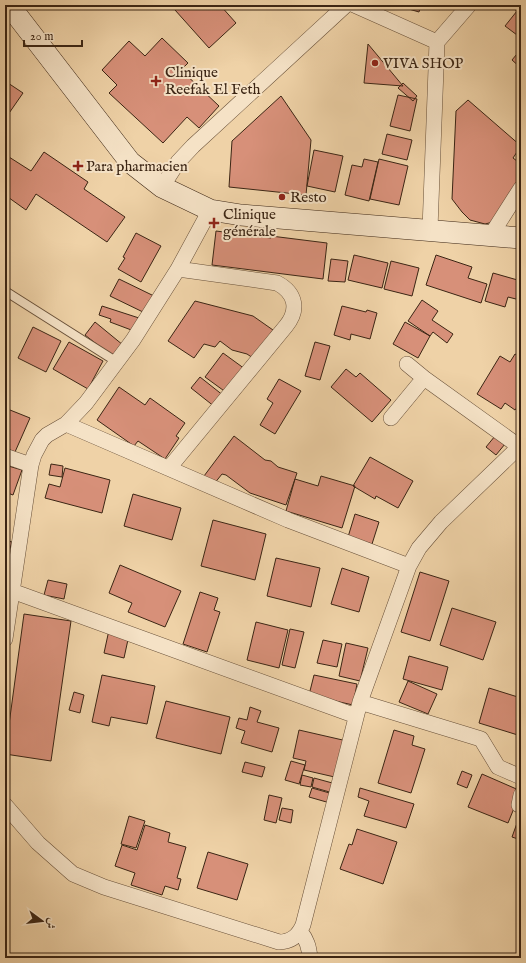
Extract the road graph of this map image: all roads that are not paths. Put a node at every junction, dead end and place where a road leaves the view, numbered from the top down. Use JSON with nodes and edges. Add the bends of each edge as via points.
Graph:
{"nodes":[{"id":1,"x":9,"y":5,"type":"edge"},
{"id":2,"x":346,"y":5,"type":"edge"},
{"id":3,"x":354,"y":5,"type":"edge"},
{"id":4,"x":469,"y":5,"type":"edge"},
{"id":5,"x":437,"y":42,"type":"junction"},
{"id":6,"x":162,"y":187,"type":"junction"},
{"id":7,"x":521,"y":188,"type":"edge"},
{"id":8,"x":210,"y":210,"type":"junction"},
{"id":9,"x":430,"y":229,"type":"junction"},
{"id":10,"x":491,"y":235,"type":"junction"},
{"id":11,"x":521,"y":238,"type":"edge"},
{"id":12,"x":178,"y":269,"type":"junction"},
{"id":13,"x":5,"y":291,"type":"edge"},
{"id":14,"x":117,"y":362,"type":"junction"},
{"id":15,"x":407,"y":364,"type":"dead end"},
{"id":16,"x":424,"y":378,"type":"junction"},
{"id":17,"x":391,"y":418,"type":"dead end"},
{"id":18,"x":66,"y":424,"type":"junction"},
{"id":19,"x":520,"y":446,"type":"edge"},
{"id":20,"x":5,"y":456,"type":"edge"},
{"id":21,"x":31,"y":465,"type":"junction"},
{"id":22,"x":169,"y":468,"type":"junction"},
{"id":23,"x":409,"y":566,"type":"junction"},
{"id":24,"x":12,"y":591,"type":"junction"},
{"id":25,"x":5,"y":639,"type":"edge"},
{"id":26,"x":358,"y":709,"type":"junction"},
{"id":27,"x":521,"y":777,"type":"edge"},
{"id":28,"x":5,"y":804,"type":"edge"},
{"id":29,"x":300,"y":931,"type":"junction"},
{"id":30,"x":310,"y":958,"type":"edge"}],
"edges":[{"from":1,"to":6,"type":"main road","via":[[130,162]]},
{"from":2,"to":6,"type":"street","via":[[193,146],[178,162]]},
{"from":3,"to":5,"type":"street"},
{"from":4,"to":5,"type":"street"},
{"from":5,"to":9,"type":"street"},
{"from":6,"to":8,"type":"main road"},
{"from":7,"to":10,"type":"street"},
{"from":8,"to":9,"type":"main road","via":[[241,215]]},
{"from":8,"to":12,"type":"street"},
{"from":9,"to":10,"type":"main road"},
{"from":10,"to":11,"type":"main road"},
{"from":12,"to":14,"type":"street"},
{"from":12,"to":22,"type":"street","via":[[277,283],[291,294],[294,311],[291,319]]},
{"from":13,"to":14,"type":"lane"},
{"from":14,"to":18,"type":"street","via":[[86,403]]},
{"from":15,"to":16,"type":"street"},
{"from":16,"to":17,"type":"street"},
{"from":16,"to":19,"type":"street"},
{"from":18,"to":21,"type":"street","via":[[42,440]]},
{"from":18,"to":22,"type":"street"},
{"from":19,"to":23,"type":"street","via":[[441,522],[419,548]]},
{"from":20,"to":21,"type":"street"},
{"from":21,"to":24,"type":"street"},
{"from":22,"to":23,"type":"street","via":[[288,520]]},
{"from":23,"to":26,"type":"street"},
{"from":24,"to":25,"type":"street"},
{"from":24,"to":26,"type":"street"},
{"from":26,"to":27,"type":"street","via":[[481,739],[498,767]]},
{"from":26,"to":29,"type":"street"},
{"from":28,"to":29,"type":"street","via":[[38,843],[73,874],[104,887],[279,942],[292,939]]},
{"from":29,"to":30,"type":"street","via":[[306,939]]}]}
